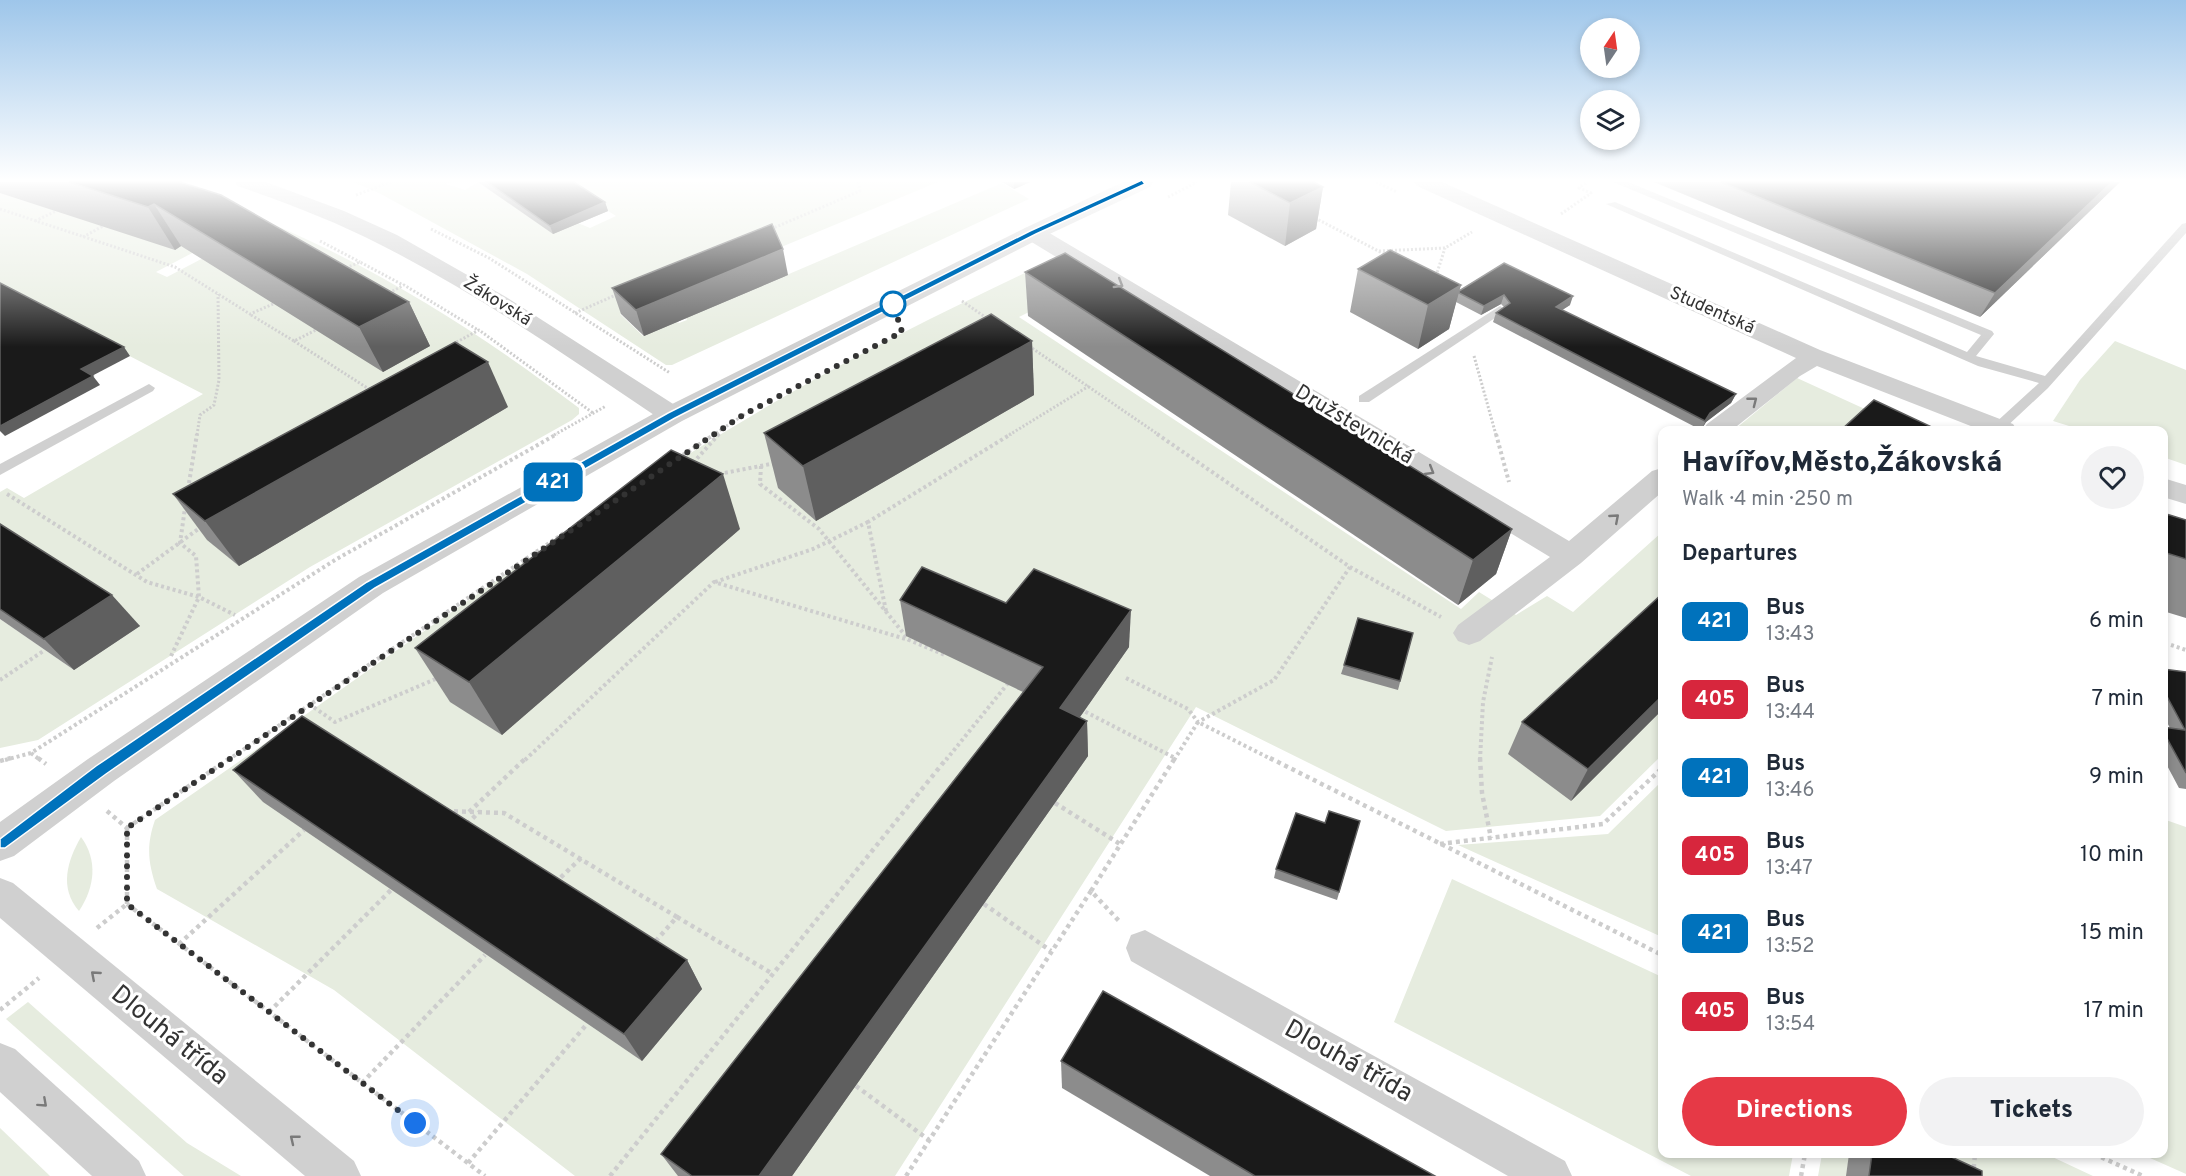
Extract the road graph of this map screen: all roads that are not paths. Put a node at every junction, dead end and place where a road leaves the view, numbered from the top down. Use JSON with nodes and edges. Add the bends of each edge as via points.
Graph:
{"nodes":[{"id":1,"x":381,"y":237,"type":"edge"},
{"id":2,"x":1023,"y":237,"type":"edge"},
{"id":3,"x":1041,"y":237,"type":"edge"},
{"id":4,"x":1547,"y":237,"type":"edge"},
{"id":5,"x":1688,"y":237,"type":"edge"},
{"id":6,"x":1750,"y":237,"type":"edge"},
{"id":7,"x":2176,"y":237,"type":"edge"},
{"id":8,"x":1500,"y":310,"type":"edge"},
{"id":9,"x":1815,"y":357,"type":"junction"},
{"id":10,"x":1969,"y":357,"type":"junction"},
{"id":11,"x":2047,"y":381,"type":"junction"},
{"id":12,"x":149,"y":388,"type":"dead end"},
{"id":13,"x":1364,"y":399,"type":"dead end"},
{"id":14,"x":672,"y":416,"type":"junction"},
{"id":15,"x":1721,"y":426,"type":"edge"},
{"id":16,"x":1993,"y":426,"type":"edge"},
{"id":17,"x":2004,"y":426,"type":"edge"},
{"id":18,"x":0,"y":470,"type":"edge"},
{"id":19,"x":1658,"y":480,"type":"edge"},
{"id":20,"x":2168,"y":489,"type":"edge"},
{"id":21,"x":2186,"y":495,"type":"edge"},
{"id":22,"x":1571,"y":556,"type":"junction"},
{"id":23,"x":1469,"y":633,"type":"road end"},
{"id":24,"x":0,"y":844,"type":"edge"},
{"id":25,"x":0,"y":895,"type":"edge"},
{"id":26,"x":1145,"y":948,"type":"road end"},
{"id":27,"x":0,"y":1064,"type":"edge"},
{"id":28,"x":124,"y":1176,"type":"edge"},
{"id":29,"x":339,"y":1176,"type":"edge"},
{"id":30,"x":1550,"y":1176,"type":"edge"}],
"edges":[{"from":1,"to":14,"type":"street","name":"Žákovská","via":[[491,297]]},
{"from":2,"to":14,"type":"street"},
{"from":3,"to":22,"type":"street","name":"Družstevnická","one_way":true},
{"from":4,"to":9,"type":"street","name":"Studentská"},
{"from":5,"to":10,"type":"lane"},
{"from":6,"to":10,"type":"lane","via":[[1988,334]]},
{"from":7,"to":11,"type":"lane"},
{"from":8,"to":13,"type":"lane"},
{"from":15,"to":9,"type":"street","one_way":true},
{"from":9,"to":16,"type":"street","name":"Studentská"},
{"from":10,"to":11,"type":"lane"},
{"from":11,"to":17,"type":"lane"},
{"from":12,"to":18,"type":"lane"},
{"from":14,"to":24,"type":"street","via":[[371,585]]},
{"from":22,"to":19,"type":"street","one_way":true},
{"from":20,"to":21,"type":"street"},
{"from":22,"to":23,"type":"street"},
{"from":29,"to":25,"type":"street","name":"Dlouhá třída","one_way":true},
{"from":26,"to":30,"type":"street","name":"Dlouhá třída"},
{"from":27,"to":28,"type":"street","one_way":true}]}
